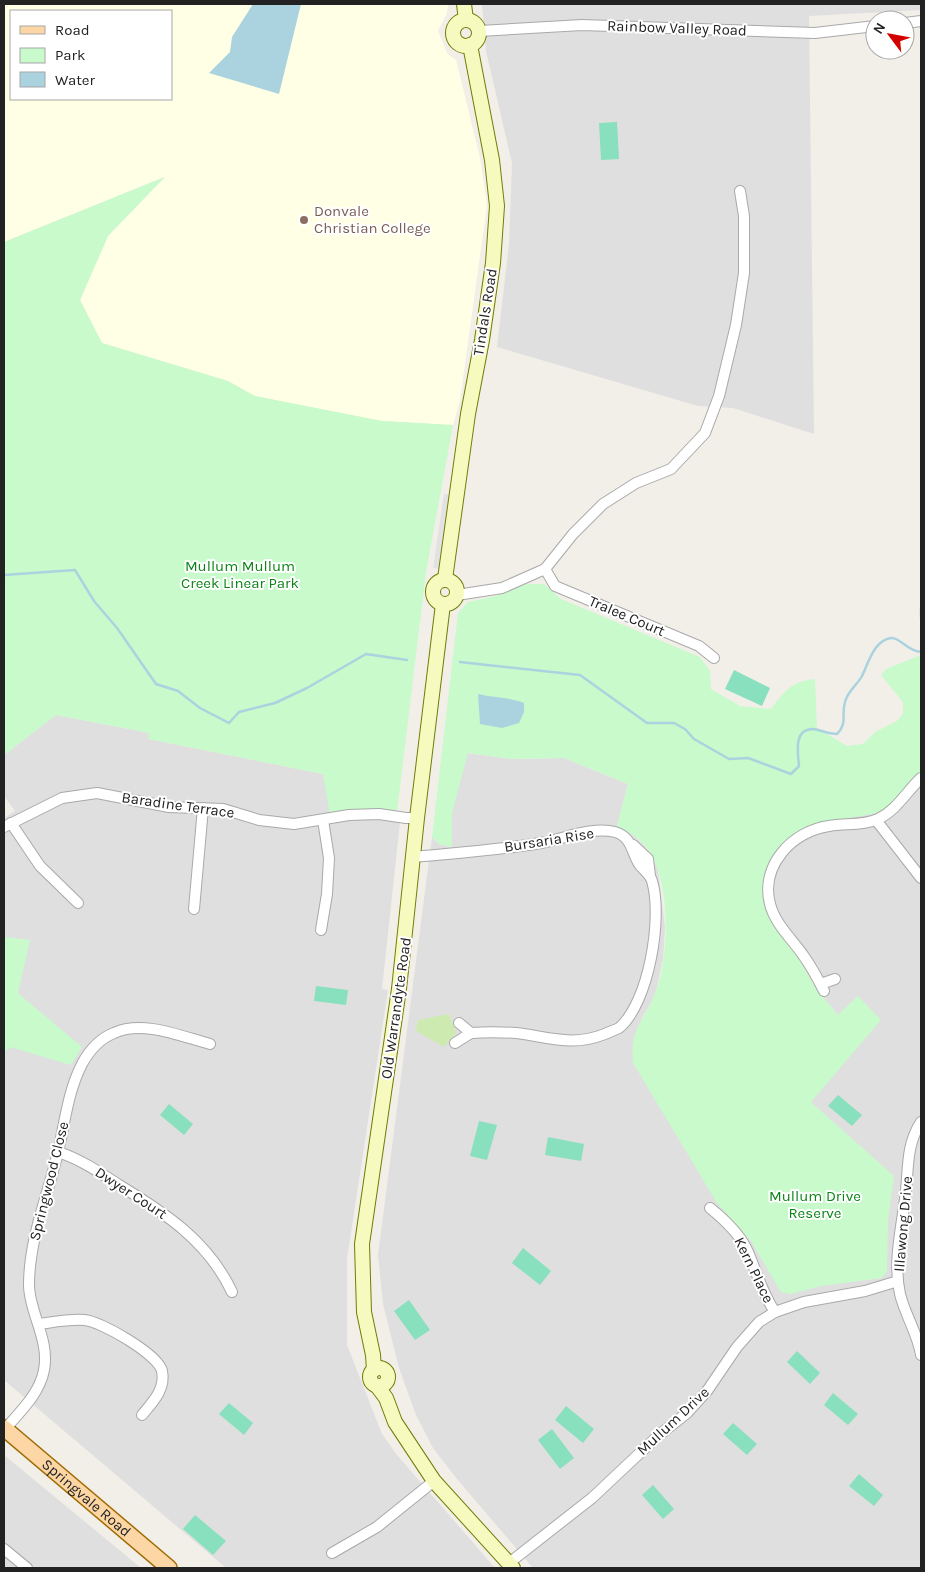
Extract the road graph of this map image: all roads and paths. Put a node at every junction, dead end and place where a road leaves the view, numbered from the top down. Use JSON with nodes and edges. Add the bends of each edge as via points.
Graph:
{"nodes":[{"id":1,"x":464,"y":4,"type":"edge"},
{"id":2,"x":466,"y":20,"type":"junction"},
{"id":3,"x":865,"y":27,"type":"edge"},
{"id":4,"x":479,"y":32,"type":"junction"},
{"id":5,"x":470,"y":45,"type":"junction"},
{"id":6,"x":740,"y":191,"type":"dead end"},
{"id":7,"x":545,"y":569,"type":"junction"},
{"id":8,"x":445,"y":579,"type":"junction"},
{"id":9,"x":457,"y":595,"type":"junction"},
{"id":10,"x":443,"y":604,"type":"junction"},
{"id":11,"x":714,"y":658,"type":"dead end"},
{"id":12,"x":921,"y":778,"type":"edge"},
{"id":13,"x":203,"y":808,"type":"junction"},
{"id":14,"x":417,"y":818,"type":"junction"},
{"id":15,"x":323,"y":820,"type":"junction"},
{"id":16,"x":876,"y":820,"type":"junction"},
{"id":17,"x":7,"y":825,"type":"edge"},
{"id":18,"x":413,"y":857,"type":"junction"},
{"id":19,"x":921,"y":878,"type":"edge"},
{"id":20,"x":78,"y":903,"type":"dead end"},
{"id":21,"x":194,"y":909,"type":"dead end"},
{"id":22,"x":320,"y":930,"type":"dead end"},
{"id":23,"x":835,"y":979,"type":"dead end"},
{"id":24,"x":459,"y":1023,"type":"dead end"},
{"id":25,"x":471,"y":1033,"type":"junction"},
{"id":26,"x":454,"y":1043,"type":"dead end"},
{"id":27,"x":210,"y":1044,"type":"dead end"},
{"id":28,"x":921,"y":1122,"type":"edge"},
{"id":29,"x":58,"y":1152,"type":"junction"},
{"id":30,"x":710,"y":1208,"type":"dead end"},
{"id":31,"x":898,"y":1281,"type":"junction"},
{"id":32,"x":232,"y":1292,"type":"dead end"},
{"id":33,"x":775,"y":1312,"type":"junction"},
{"id":34,"x":39,"y":1324,"type":"junction"},
{"id":35,"x":921,"y":1355,"type":"edge"},
{"id":36,"x":142,"y":1415,"type":"dead end"},
{"id":37,"x":4,"y":1428,"type":"edge"},
{"id":38,"x":434,"y":1481,"type":"junction"},
{"id":39,"x":4,"y":1549,"type":"edge"},
{"id":40,"x":332,"y":1553,"type":"dead end"},
{"id":41,"x":511,"y":1566,"type":"edge"},
{"id":42,"x":27,"y":1568,"type":"edge"},
{"id":43,"x":169,"y":1568,"type":"edge"}],
"edges":[{"from":1,"to":2,"type":"main road"},
{"from":2,"to":4,"type":"main road","via":[[473,22]]},
{"from":2,"to":5,"type":"main road","via":[[458,23],[453,35],[461,45]]},
{"from":3,"to":4,"type":"street","name":"Rainbow Valley Road","via":[[815,33],[582,24]]},
{"from":4,"to":5,"type":"main road","via":[[477,40]]},
{"from":5,"to":8,"type":"main road","name":"Tindals Road","via":[[492,160],[497,206],[493,263]]},
{"from":6,"to":7,"type":"street","via":[[744,216],[744,273],[736,325],[719,396],[705,433],[671,469],[636,483],[603,504],[572,534]]},
{"from":7,"to":9,"type":"street","via":[[502,588]]},
{"from":7,"to":11,"type":"street","name":"Tralee Court","via":[[555,586],[698,646]]},
{"from":8,"to":9,"type":"main road","via":[[455,585]]},
{"from":8,"to":10,"type":"main road","via":[[438,582],[432,591],[436,601]]},
{"from":9,"to":10,"type":"main road","via":[[450,603]]},
{"from":10,"to":14,"type":"main road","name":"Old Warrandyte Road"},
{"from":12,"to":16,"type":"street","via":[[891,811]]},
{"from":13,"to":15,"type":"street","name":"Baradine Terrace","via":[[294,824]]},
{"from":13,"to":17,"type":"street","name":"Baradine Terrace","via":[[169,807],[97,793],[62,798]]},
{"from":13,"to":21,"type":"street"},
{"from":14,"to":15,"type":"street","name":"Baradine Terrace","via":[[379,814]]},
{"from":14,"to":18,"type":"main road","name":"Old Warrandyte Road"},
{"from":15,"to":22,"type":"street","via":[[329,858]]},
{"from":16,"to":19,"type":"street"},
{"from":16,"to":23,"type":"street","via":[[828,826],[805,833],[785,848],[773,868],[769,893],[774,915],[805,957],[822,988]]},
{"from":17,"to":20,"type":"street","via":[[40,866]]},
{"from":18,"to":25,"type":"street","name":"Bursaria Rise","via":[[540,843],[600,831],[623,835],[631,842],[639,864],[650,876],[656,908],[652,956],[645,983],[619,1028],[576,1041]]},
{"from":18,"to":38,"type":"main road","name":"Old Warrandyte Road","via":[[399,989],[362,1244],[364,1312],[373,1354],[395,1422]]},
{"from":24,"to":25,"type":"street"},
{"from":25,"to":26,"type":"street"},
{"from":27,"to":29,"type":"street","name":"Springwood Close","via":[[156,1030],[128,1029],[96,1044],[75,1079]]},
{"from":28,"to":31,"type":"street","name":"Illawong Drive","via":[[911,1142],[908,1158],[897,1258]]},
{"from":29,"to":32,"type":"street","name":"Dwyer Court","via":[[77,1158],[161,1210],[210,1255],[225,1275]]},
{"from":29,"to":34,"type":"street","name":"Springwood Close","via":[[32,1251],[29,1286]]},
{"from":30,"to":33,"type":"street","name":"Kern Place","via":[[741,1240]]},
{"from":31,"to":33,"type":"street","name":"Mullum Drive","via":[[865,1291],[804,1302]]},
{"from":31,"to":35,"type":"street","name":"Illawong Drive"},
{"from":33,"to":41,"type":"street","name":"Mullum Drive","via":[[747,1334],[707,1391],[687,1413],[659,1434],[592,1498]]},
{"from":34,"to":36,"type":"street","via":[[86,1320],[104,1325],[155,1359],[162,1370],[162,1384],[156,1399]]},
{"from":34,"to":37,"type":"street","name":"Springwood Close","via":[[44,1371],[31,1398]]},
{"from":37,"to":43,"type":"main road","name":"Springvale Road"},
{"from":38,"to":40,"type":"street","via":[[377,1527]]},
{"from":38,"to":41,"type":"main road","name":"Old Warrandyte Road"},
{"from":39,"to":42,"type":"street"}]}
